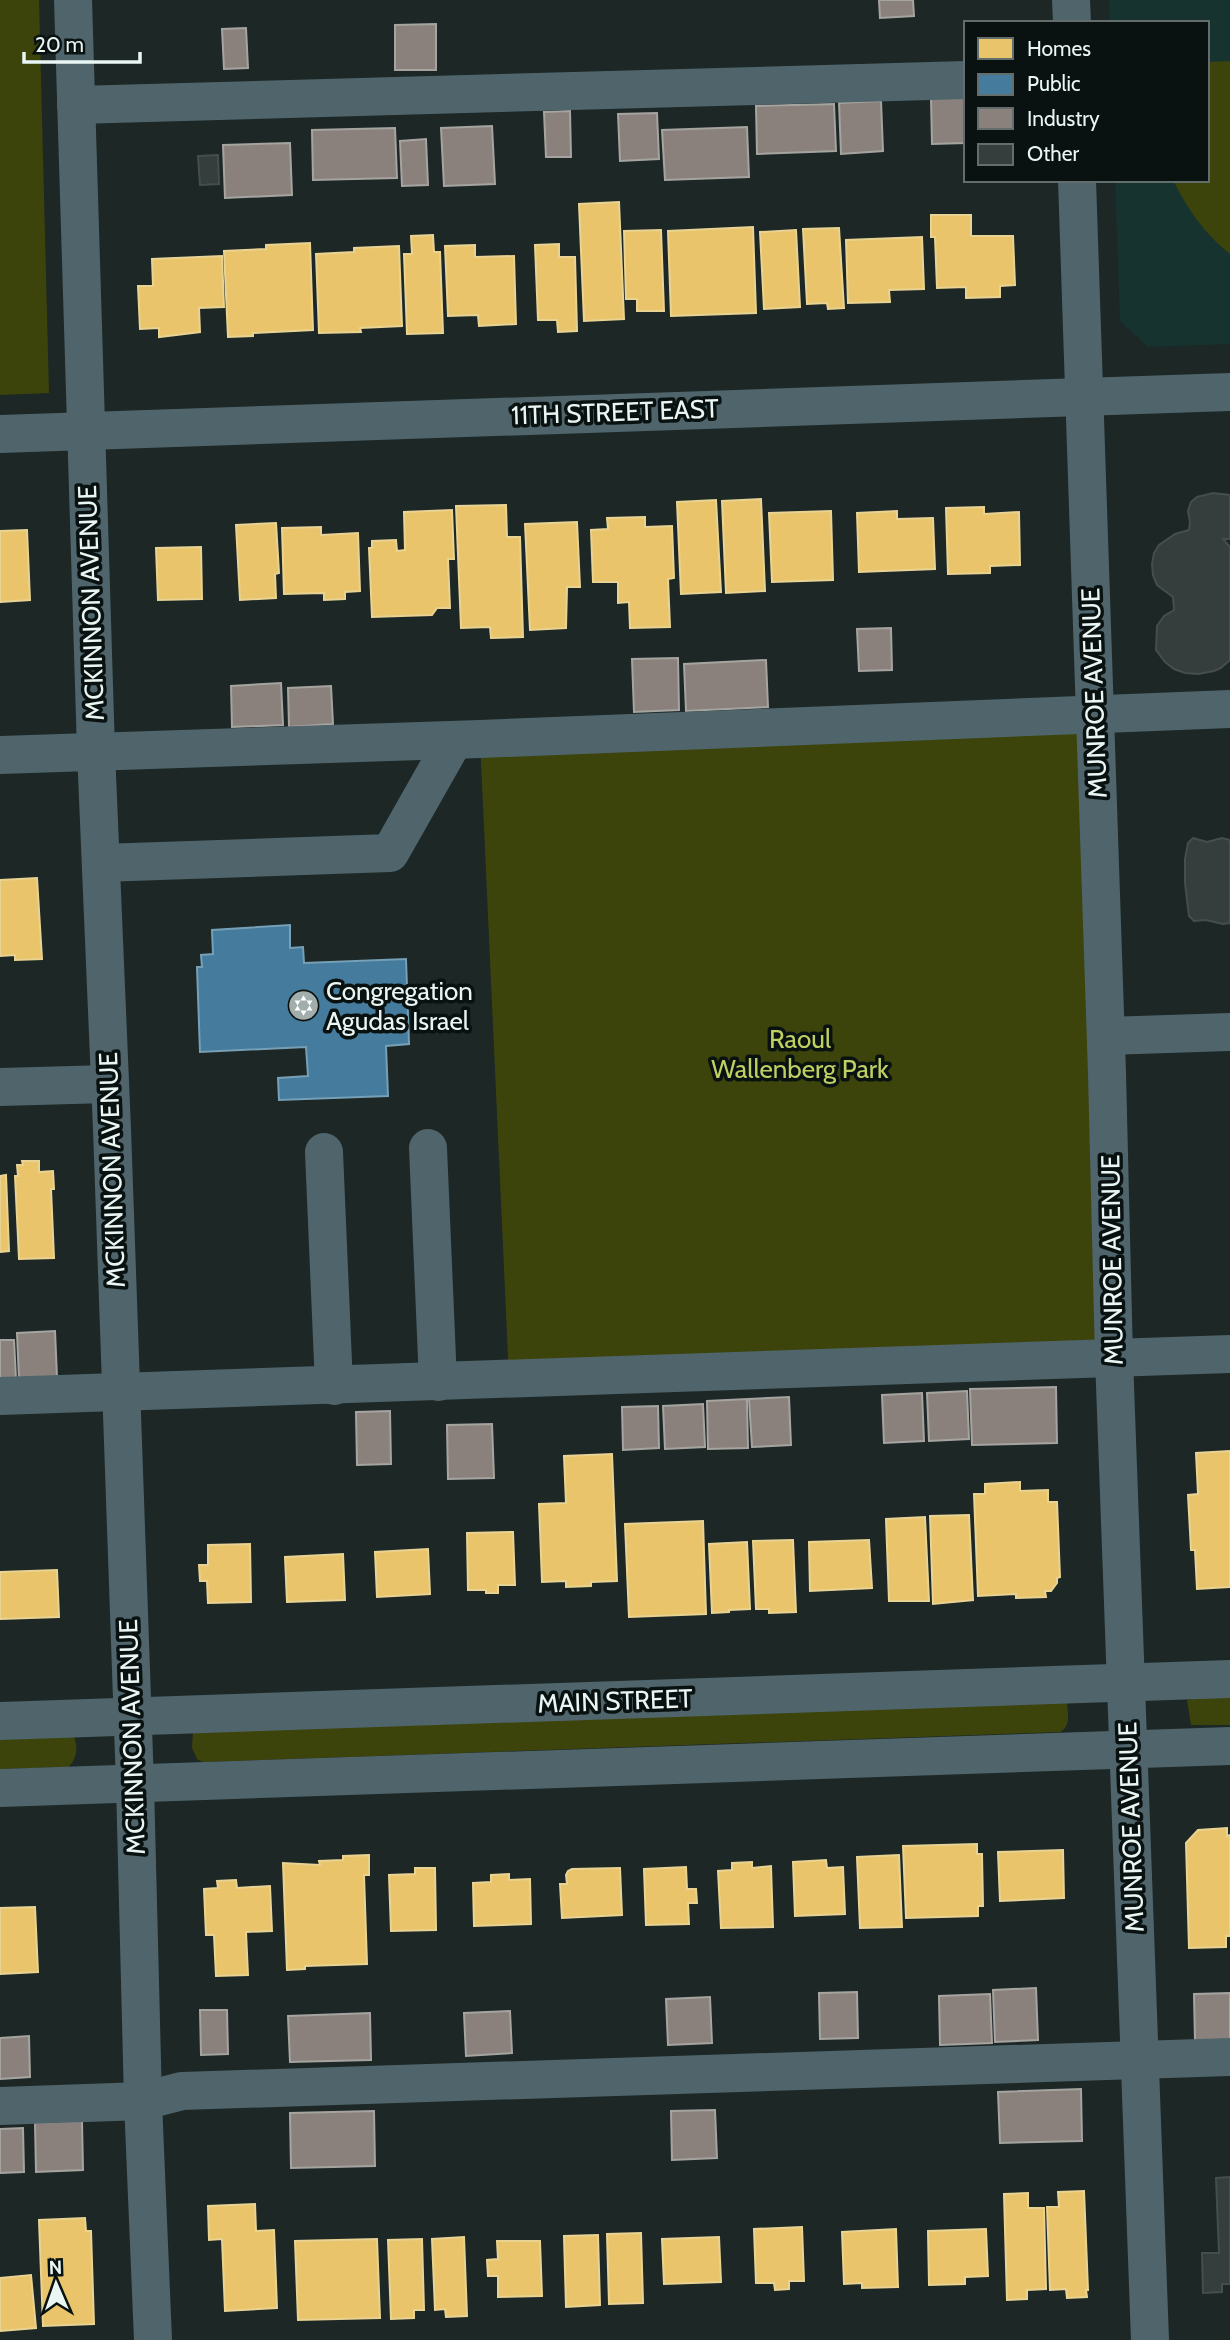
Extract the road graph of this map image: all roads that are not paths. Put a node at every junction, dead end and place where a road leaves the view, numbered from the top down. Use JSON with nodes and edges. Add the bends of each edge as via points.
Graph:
{"nodes":[{"id":1,"x":73,"y":0,"type":"edge"},
{"id":2,"x":1071,"y":0,"type":"edge"},
{"id":3,"x":1072,"y":21,"type":"edge"},
{"id":4,"x":964,"y":80,"type":"edge"},
{"id":5,"x":76,"y":105,"type":"junction"},
{"id":6,"x":1077,"y":182,"type":"edge"},
{"id":7,"x":1230,"y":392,"type":"edge"},
{"id":8,"x":1083,"y":397,"type":"junction"},
{"id":9,"x":86,"y":430,"type":"junction"},
{"id":10,"x":0,"y":434,"type":"edge"},
{"id":11,"x":1230,"y":709,"type":"edge"},
{"id":12,"x":1095,"y":714,"type":"junction"},
{"id":13,"x":454,"y":740,"type":"junction"},
{"id":14,"x":96,"y":751,"type":"junction"},
{"id":15,"x":0,"y":755,"type":"edge"},
{"id":16,"x":101,"y":863,"type":"junction"},
{"id":17,"x":1230,"y":1032,"type":"edge"},
{"id":18,"x":1106,"y":1036,"type":"junction"},
{"id":19,"x":108,"y":1084,"type":"junction"},
{"id":20,"x":0,"y":1087,"type":"edge"},
{"id":21,"x":428,"y":1149,"type":"dead end"},
{"id":22,"x":324,"y":1152,"type":"dead end"},
{"id":23,"x":1230,"y":1354,"type":"edge"},
{"id":24,"x":1114,"y":1358,"type":"junction"},
{"id":25,"x":438,"y":1382,"type":"junction"},
{"id":26,"x":334,"y":1386,"type":"junction"},
{"id":27,"x":120,"y":1392,"type":"junction"},
{"id":28,"x":0,"y":1396,"type":"edge"},
{"id":29,"x":1230,"y":1679,"type":"edge"},
{"id":30,"x":1126,"y":1684,"type":"junction"},
{"id":31,"x":132,"y":1716,"type":"junction"},
{"id":32,"x":0,"y":1721,"type":"edge"},
{"id":33,"x":1230,"y":1746,"type":"edge"},
{"id":34,"x":1128,"y":1750,"type":"junction"},
{"id":35,"x":135,"y":1784,"type":"junction"},
{"id":36,"x":0,"y":1788,"type":"edge"},
{"id":37,"x":1230,"y":2057,"type":"edge"},
{"id":38,"x":1140,"y":2060,"type":"junction"},
{"id":39,"x":143,"y":2101,"type":"junction"},
{"id":40,"x":0,"y":2106,"type":"edge"},
{"id":41,"x":153,"y":2340,"type":"edge"},
{"id":42,"x":1150,"y":2340,"type":"edge"}],
"edges":[{"from":1,"to":5,"type":"street","name":"MCKINNON AVENUE"},
{"from":2,"to":3,"type":"street"},
{"from":4,"to":5,"type":"street"},
{"from":5,"to":9,"type":"street","name":"MCKINNON AVENUE"},
{"from":6,"to":8,"type":"street","name":"MUNROE AVENUE"},
{"from":7,"to":8,"type":"street","name":"11TH STREET EAST"},
{"from":8,"to":9,"type":"street","name":"11TH STREET EAST"},
{"from":8,"to":12,"type":"street","name":"MUNROE AVENUE"},
{"from":9,"to":10,"type":"street","name":"11TH STREET EAST"},
{"from":9,"to":14,"type":"street","name":"MCKINNON AVENUE"},
{"from":11,"to":12,"type":"street"},
{"from":12,"to":13,"type":"street"},
{"from":12,"to":18,"type":"street","name":"MUNROE AVENUE"},
{"from":13,"to":14,"type":"street"},
{"from":13,"to":16,"type":"street","via":[[390,853]]},
{"from":14,"to":15,"type":"street"},
{"from":14,"to":16,"type":"street","name":"MCKINNON AVENUE"},
{"from":16,"to":19,"type":"street","name":"MCKINNON AVENUE"},
{"from":17,"to":18,"type":"street"},
{"from":18,"to":24,"type":"street","name":"MUNROE AVENUE"},
{"from":19,"to":20,"type":"street"},
{"from":19,"to":27,"type":"street","name":"MCKINNON AVENUE"},
{"from":21,"to":25,"type":"street"},
{"from":22,"to":26,"type":"street"},
{"from":23,"to":24,"type":"street"},
{"from":24,"to":25,"type":"street"},
{"from":24,"to":30,"type":"street","name":"MUNROE AVENUE"},
{"from":25,"to":26,"type":"street"},
{"from":26,"to":27,"type":"street"},
{"from":27,"to":28,"type":"street"},
{"from":27,"to":31,"type":"street","name":"MCKINNON AVENUE"},
{"from":29,"to":30,"type":"street","name":"MAIN STREET"},
{"from":30,"to":31,"type":"street","name":"MAIN STREET"},
{"from":30,"to":34,"type":"street","name":"MUNROE AVENUE"},
{"from":31,"to":32,"type":"street","name":"MAIN STREET"},
{"from":31,"to":35,"type":"street","name":"MCKINNON AVENUE"},
{"from":33,"to":34,"type":"street"},
{"from":34,"to":35,"type":"street"},
{"from":34,"to":38,"type":"street","name":"MUNROE AVENUE"},
{"from":35,"to":36,"type":"street"},
{"from":35,"to":39,"type":"street","name":"MCKINNON AVENUE"},
{"from":37,"to":38,"type":"street"},
{"from":38,"to":39,"type":"street","via":[[182,2091]]},
{"from":38,"to":42,"type":"street","name":"MUNROE AVENUE"},
{"from":39,"to":40,"type":"street"},
{"from":39,"to":41,"type":"street","name":"MCKINNON AVENUE"}]}
